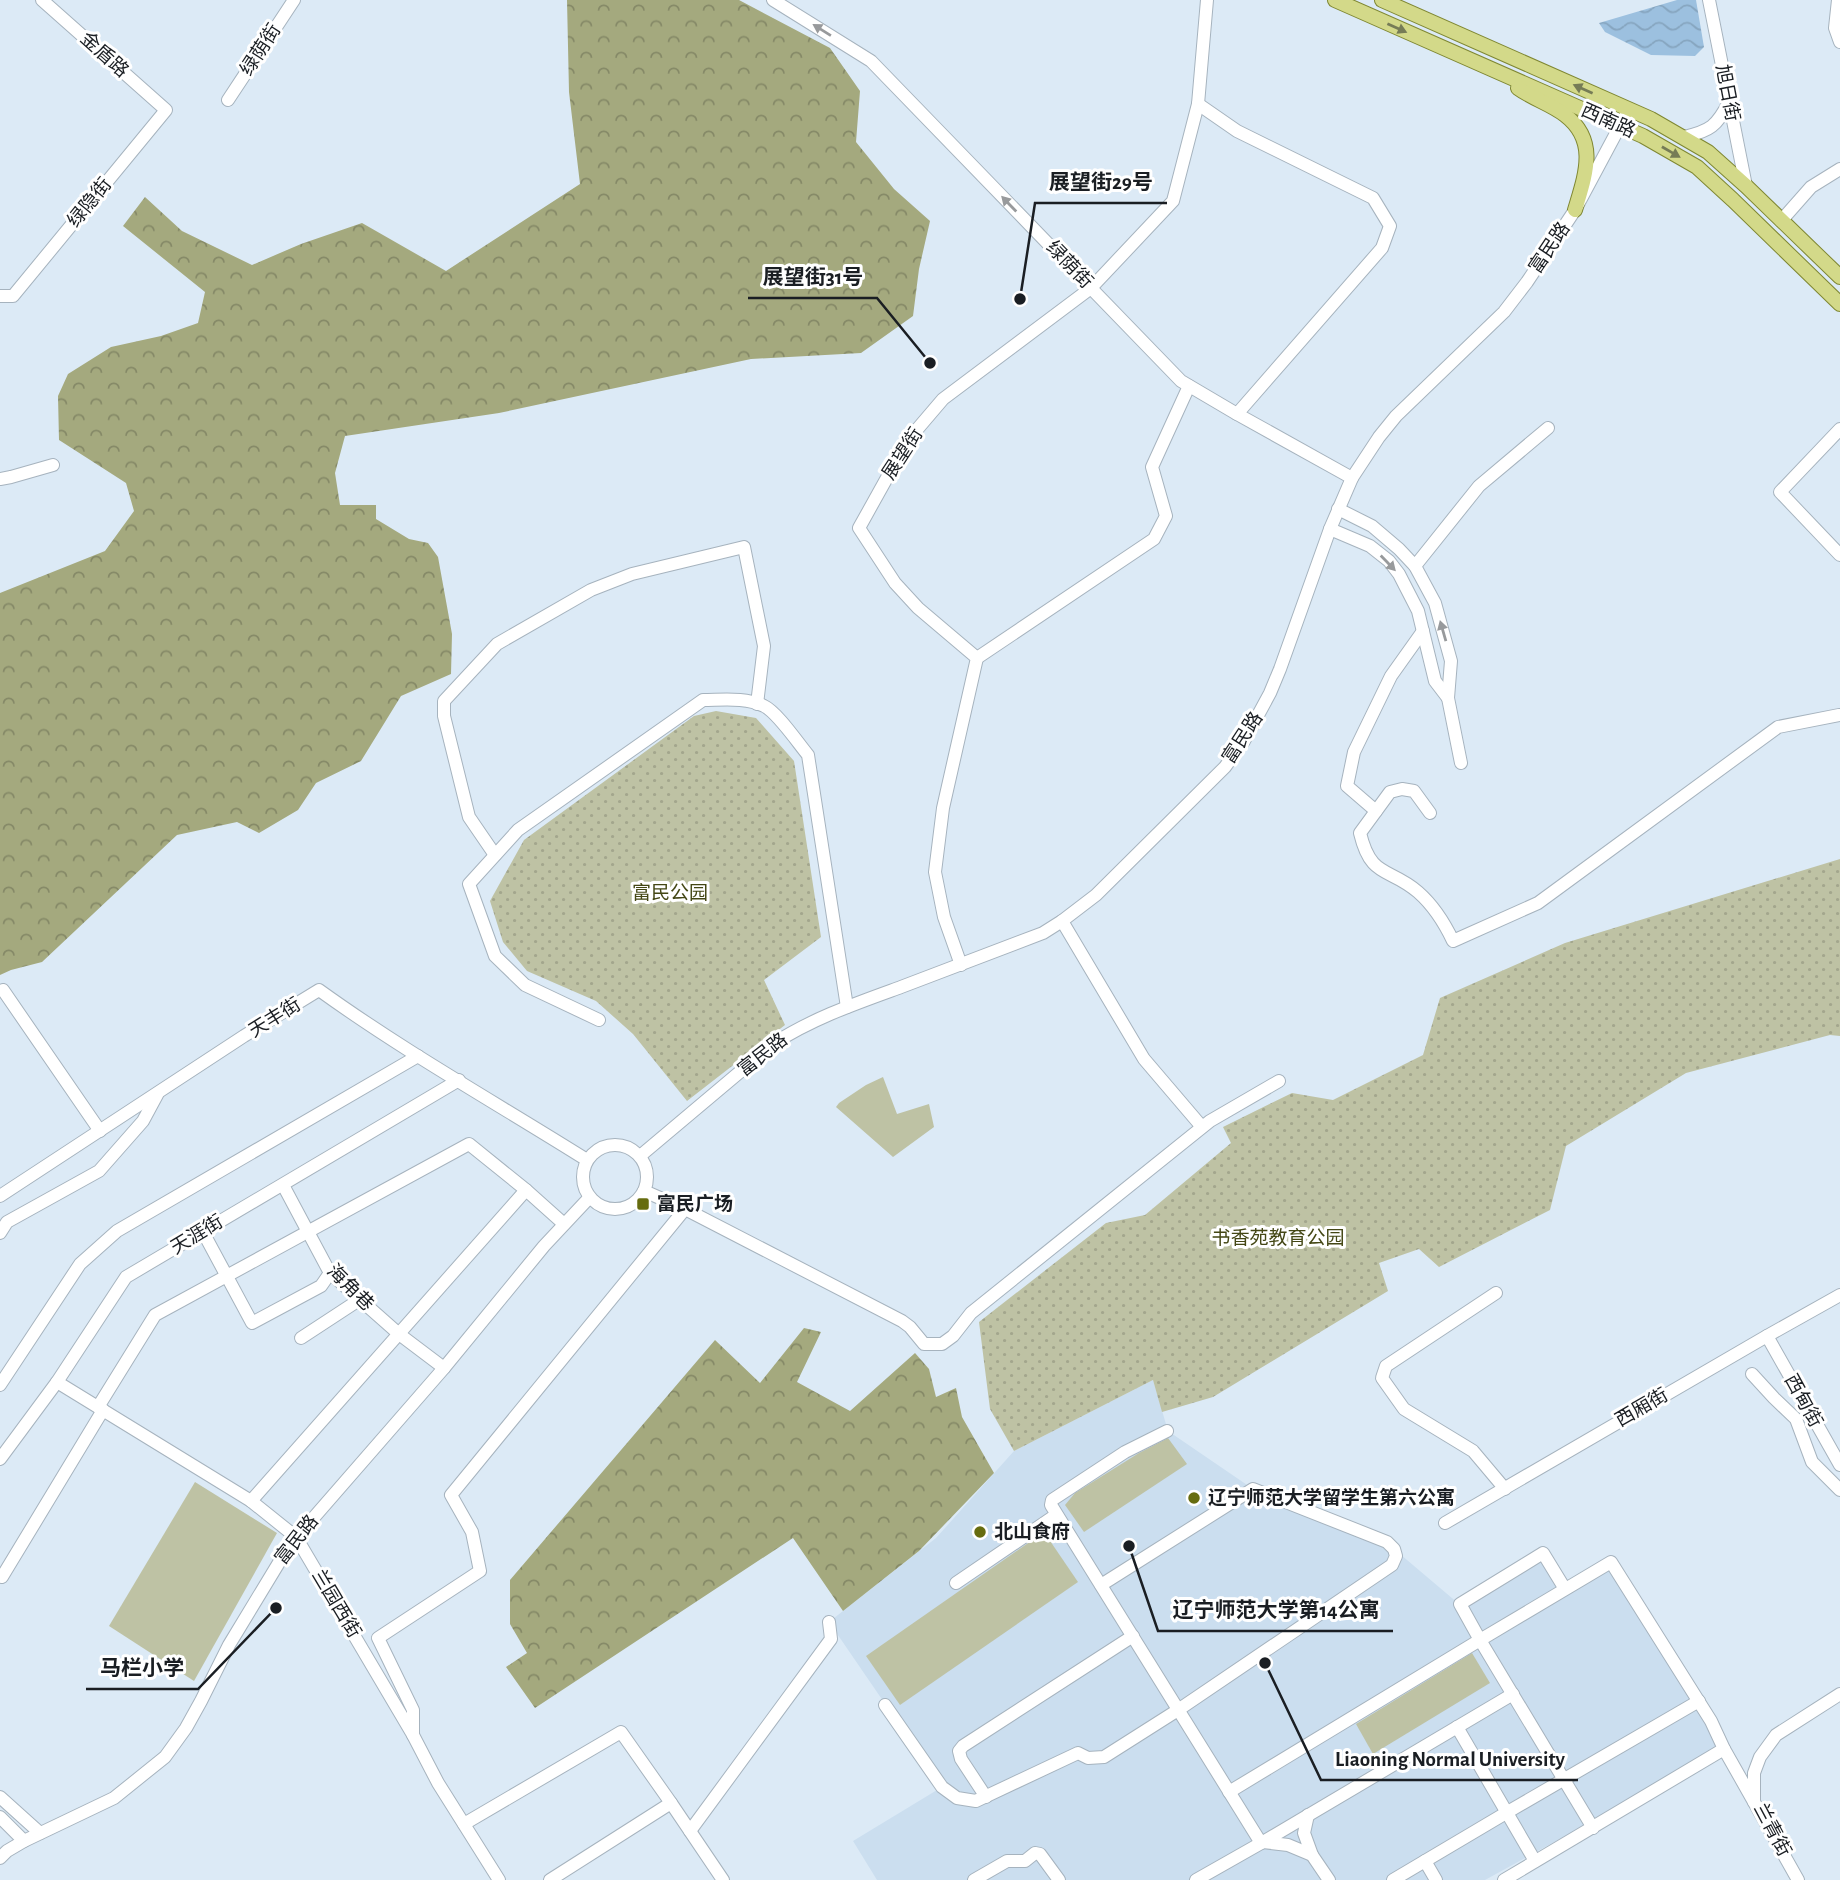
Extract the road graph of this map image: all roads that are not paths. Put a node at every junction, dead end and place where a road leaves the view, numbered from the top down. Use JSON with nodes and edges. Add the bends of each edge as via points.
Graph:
{"nodes":[{"id":1,"x":42,"y":0,"type":"edge"},
{"id":2,"x":294,"y":0,"type":"edge"},
{"id":3,"x":772,"y":0,"type":"edge"},
{"id":4,"x":1209,"y":0,"type":"edge"},
{"id":5,"x":1335,"y":0,"type":"edge"},
{"id":6,"x":1381,"y":0,"type":"edge"},
{"id":7,"x":1709,"y":0,"type":"edge"},
{"id":8,"x":1838,"y":0,"type":"edge"},
{"id":9,"x":1840,"y":42,"type":"edge"},
{"id":10,"x":1494,"y":71,"type":"junction"},
{"id":11,"x":228,"y":100,"type":"dead end"},
{"id":12,"x":1729,"y":102,"type":"junction"},
{"id":13,"x":1198,"y":104,"type":"junction"},
{"id":14,"x":166,"y":110,"type":"joint"},
{"id":15,"x":1629,"y":110,"type":"junction"},
{"id":16,"x":1620,"y":126,"type":"junction"},
{"id":17,"x":1684,"y":137,"type":"junction"},
{"id":18,"x":1840,"y":169,"type":"edge"},
{"id":19,"x":1746,"y":186,"type":"junction"},
{"id":20,"x":1575,"y":210,"type":"junction"},
{"id":21,"x":1781,"y":220,"type":"junction"},
{"id":22,"x":1840,"y":277,"type":"edge"},
{"id":23,"x":1091,"y":288,"type":"junction"},
{"id":24,"x":7,"y":296,"type":"edge"},
{"id":25,"x":1840,"y":304,"type":"edge"},
{"id":26,"x":1189,"y":386,"type":"junction"},
{"id":27,"x":1237,"y":414,"type":"junction"},
{"id":28,"x":1548,"y":428,"type":"dead end"},
{"id":29,"x":1840,"y":429,"type":"edge"},
{"id":30,"x":53,"y":465,"type":"dead end"},
{"id":31,"x":1352,"y":478,"type":"junction"},
{"id":32,"x":0,"y":479,"type":"edge"},
{"id":33,"x":1338,"y":509,"type":"junction"},
{"id":34,"x":1330,"y":529,"type":"junction"},
{"id":35,"x":1840,"y":555,"type":"edge"},
{"id":36,"x":1415,"y":566,"type":"junction"},
{"id":37,"x":1423,"y":631,"type":"junction"},
{"id":38,"x":976,"y":658,"type":"junction"},
{"id":39,"x":1448,"y":698,"type":"junction"},
{"id":40,"x":757,"y":704,"type":"junction"},
{"id":41,"x":1839,"y":715,"type":"edge"},
{"id":42,"x":1461,"y":763,"type":"dead end"},
{"id":43,"x":1376,"y":811,"type":"junction"},
{"id":44,"x":1430,"y":813,"type":"dead end"},
{"id":45,"x":495,"y":855,"type":"junction"},
{"id":46,"x":1062,"y":921,"type":"junction"},
{"id":47,"x":961,"y":965,"type":"junction"},
{"id":48,"x":3,"y":990,"type":"dead end"},
{"id":49,"x":847,"y":1007,"type":"junction"},
{"id":50,"x":599,"y":1020,"type":"dead end"},
{"id":51,"x":418,"y":1056,"type":"junction"},
{"id":52,"x":459,"y":1080,"type":"junction"},
{"id":53,"x":1279,"y":1081,"type":"dead end"},
{"id":54,"x":159,"y":1092,"type":"junction"},
{"id":55,"x":1202,"y":1127,"type":"junction"},
{"id":56,"x":100,"y":1131,"type":"junction"},
{"id":57,"x":640,"y":1156,"type":"junction"},
{"id":58,"x":587,"y":1160,"type":"junction"},
{"id":59,"x":283,"y":1185,"type":"junction"},
{"id":60,"x":526,"y":1191,"type":"junction"},
{"id":61,"x":644,"y":1191,"type":"junction"},
{"id":62,"x":0,"y":1196,"type":"edge"},
{"id":63,"x":589,"y":1198,"type":"junction"},
{"id":64,"x":685,"y":1209,"type":"junction"},
{"id":65,"x":564,"y":1224,"type":"junction"},
{"id":66,"x":203,"y":1232,"type":"junction"},
{"id":67,"x":307,"y":1232,"type":"junction"},
{"id":68,"x":0,"y":1233,"type":"edge"},
{"id":69,"x":330,"y":1273,"type":"junction"},
{"id":70,"x":226,"y":1276,"type":"junction"},
{"id":71,"x":1496,"y":1293,"type":"dead end"},
{"id":72,"x":1840,"y":1295,"type":"edge"},
{"id":73,"x":359,"y":1300,"type":"junction"},
{"id":74,"x":399,"y":1335,"type":"junction"},
{"id":75,"x":1767,"y":1336,"type":"junction"},
{"id":76,"x":301,"y":1338,"type":"dead end"},
{"id":77,"x":444,"y":1368,"type":"junction"},
{"id":78,"x":1752,"y":1374,"type":"dead end"},
{"id":79,"x":57,"y":1382,"type":"junction"},
{"id":80,"x":0,"y":1385,"type":"edge"},
{"id":81,"x":101,"y":1409,"type":"junction"},
{"id":82,"x":1167,"y":1431,"type":"dead end"},
{"id":83,"x":0,"y":1460,"type":"edge"},
{"id":84,"x":1840,"y":1465,"type":"edge"},
{"id":85,"x":1505,"y":1489,"type":"junction"},
{"id":86,"x":1840,"y":1490,"type":"edge"},
{"id":87,"x":251,"y":1501,"type":"junction"},
{"id":88,"x":1055,"y":1515,"type":"junction"},
{"id":89,"x":1445,"y":1523,"type":"dead end"},
{"id":90,"x":296,"y":1537,"type":"junction"},
{"id":91,"x":0,"y":1576,"type":"edge"},
{"id":92,"x":956,"y":1583,"type":"dead end"},
{"id":93,"x":1101,"y":1585,"type":"junction"},
{"id":94,"x":1565,"y":1589,"type":"junction"},
{"id":95,"x":829,"y":1622,"type":"dead end"},
{"id":96,"x":1133,"y":1636,"type":"junction"},
{"id":97,"x":1480,"y":1640,"type":"junction"},
{"id":98,"x":1513,"y":1694,"type":"junction"},
{"id":99,"x":1840,"y":1694,"type":"edge"},
{"id":100,"x":1699,"y":1701,"type":"junction"},
{"id":101,"x":885,"y":1705,"type":"dead end"},
{"id":102,"x":1178,"y":1710,"type":"junction"},
{"id":103,"x":1457,"y":1727,"type":"junction"},
{"id":104,"x":413,"y":1735,"type":"junction"},
{"id":105,"x":1724,"y":1749,"type":"junction"},
{"id":106,"x":1564,"y":1779,"type":"junction"},
{"id":107,"x":1229,"y":1793,"type":"junction"},
{"id":108,"x":0,"y":1797,"type":"edge"},
{"id":109,"x":986,"y":1797,"type":"junction"},
{"id":110,"x":1754,"y":1802,"type":"junction"},
{"id":111,"x":671,"y":1803,"type":"junction"},
{"id":112,"x":1506,"y":1812,"type":"junction"},
{"id":113,"x":1308,"y":1815,"type":"junction"},
{"id":114,"x":0,"y":1816,"type":"edge"},
{"id":115,"x":464,"y":1824,"type":"junction"},
{"id":116,"x":1593,"y":1828,"type":"junction"},
{"id":117,"x":690,"y":1831,"type":"junction"},
{"id":118,"x":40,"y":1833,"type":"junction"},
{"id":119,"x":24,"y":1840,"type":"junction"},
{"id":120,"x":1262,"y":1843,"type":"junction"},
{"id":121,"x":1312,"y":1855,"type":"junction"},
{"id":122,"x":0,"y":1858,"type":"edge"},
{"id":123,"x":1424,"y":1861,"type":"junction"},
{"id":124,"x":1535,"y":1861,"type":"junction"},
{"id":125,"x":499,"y":1880,"type":"edge"},
{"id":126,"x":550,"y":1880,"type":"edge"},
{"id":127,"x":723,"y":1880,"type":"edge"},
{"id":128,"x":974,"y":1880,"type":"edge"},
{"id":129,"x":1059,"y":1880,"type":"edge"},
{"id":130,"x":1196,"y":1880,"type":"edge"},
{"id":131,"x":1329,"y":1880,"type":"edge"},
{"id":132,"x":1393,"y":1880,"type":"edge"},
{"id":133,"x":1436,"y":1880,"type":"edge"},
{"id":134,"x":1504,"y":1880,"type":"edge"},
{"id":135,"x":1798,"y":1880,"type":"edge"}],
"edges":[{"from":1,"to":14,"type":"street","name":"金盾路"},
{"from":2,"to":11,"type":"street","name":"绿荫街"},
{"from":23,"to":3,"type":"street","name":"绿荫街","one_way":true,"via":[[871,61]]},
{"from":4,"to":13,"type":"street","name":"展望街"},
{"from":5,"to":10,"type":"main road","name":"西南路","one_way":true},
{"from":15,"to":6,"type":"main road","name":"西南路","one_way":true},
{"from":7,"to":12,"type":"street","name":"旭日街"},
{"from":8,"to":9,"type":"street","via":[[1835,28]]},
{"from":10,"to":16,"type":"main road","name":"西南路"},
{"from":10,"to":20,"type":"main road","via":[[1565,115],[1581,133],[1588,155]]},
{"from":12,"to":17,"type":"street","via":[[1719,121],[1704,133]]},
{"from":12,"to":19,"type":"street","name":"旭日街"},
{"from":13,"to":23,"type":"street","name":"展望街","via":[[1172,201]]},
{"from":13,"to":27,"type":"street","via":[[1237,131],[1373,198],[1390,226],[1382,248]]},
{"from":14,"to":24,"type":"street","name":"绿隐街"},
{"from":15,"to":16,"type":"street","name":"富民路"},
{"from":15,"to":17,"type":"main road","name":"西南路"},
{"from":16,"to":20,"type":"street","name":"富民路"},
{"from":16,"to":25,"type":"main road","name":"西南路","one_way":true,"via":[[1697,167]]},
{"from":17,"to":19,"type":"main road","name":"西南路"},
{"from":18,"to":21,"type":"street","via":[[1811,187]]},
{"from":19,"to":21,"type":"main road","name":"西南路"},
{"from":20,"to":31,"type":"street","name":"富民路","via":[[1504,312],[1396,416]]},
{"from":21,"to":22,"type":"main road","name":"西南路"},
{"from":23,"to":26,"type":"street","name":"绿荫街"},
{"from":23,"to":38,"type":"street","name":"展望街","via":[[943,399],[908,440],[859,528],[895,583]]},
{"from":26,"to":27,"type":"street","name":"绿荫街"},
{"from":26,"to":38,"type":"street","via":[[1152,467],[1166,516],[1154,539]]},
{"from":27,"to":31,"type":"street","name":"绿荫街"},
{"from":28,"to":36,"type":"street","via":[[1479,486]]},
{"from":29,"to":35,"type":"street","via":[[1780,492]]},
{"from":30,"to":32,"type":"street"},
{"from":31,"to":33,"type":"street","name":"富民路"},
{"from":33,"to":34,"type":"street","name":"富民路"},
{"from":33,"to":36,"type":"street","via":[[1372,526]]},
{"from":34,"to":37,"type":"street","one_way":true,"via":[[1370,546],[1389,561],[1418,611]]},
{"from":34,"to":46,"type":"street","name":"富民路","via":[[1280,669],[1244,741],[1225,767],[1096,895]]},
{"from":39,"to":36,"type":"street","one_way":true,"via":[[1451,661],[1434,603]]},
{"from":37,"to":39,"type":"street","via":[[1434,681]]},
{"from":37,"to":43,"type":"street","via":[[1391,676],[1354,752],[1347,786]]},
{"from":38,"to":47,"type":"street","via":[[943,808],[935,872]]},
{"from":39,"to":42,"type":"street"},
{"from":40,"to":45,"type":"street","via":[[703,700],[518,830]]},
{"from":40,"to":45,"type":"street","via":[[764,646],[744,547],[632,574],[591,590],[497,644],[444,701],[469,817]]},
{"from":40,"to":49,"type":"street","via":[[784,725],[808,755]]},
{"from":41,"to":43,"type":"street","via":[[1778,727],[1538,903],[1453,941],[1440,914],[1417,891],[1374,866],[1364,851],[1360,833]]},
{"from":43,"to":44,"type":"street","via":[[1390,792],[1402,789],[1415,791]]},
{"from":45,"to":50,"type":"street","via":[[469,884],[495,956],[525,985]]},
{"from":46,"to":47,"type":"street","name":"富民路"},
{"from":46,"to":55,"type":"street","via":[[1144,1059]]},
{"from":47,"to":49,"type":"street","name":"富民路"},
{"from":48,"to":56,"type":"street"},
{"from":49,"to":57,"type":"street","name":"富民路","via":[[811,1021],[773,1044]]},
{"from":51,"to":52,"type":"street","name":"天丰街"},
{"from":51,"to":54,"type":"street","name":"天丰街","via":[[320,990]]},
{"from":51,"to":80,"type":"street","via":[[117,1231],[80,1264]]},
{"from":52,"to":58,"type":"street","name":"天丰街"},
{"from":52,"to":59,"type":"street","name":"天涯街"},
{"from":53,"to":55,"type":"street"},
{"from":54,"to":56,"type":"street","name":"天丰街"},
{"from":54,"to":68,"type":"street","via":[[143,1121],[99,1171],[7,1222]]},
{"from":55,"to":64,"type":"street","via":[[971,1312],[942,1344],[924,1343],[902,1321]]},
{"from":56,"to":62,"type":"street","name":"天丰街"},
{"from":57,"to":58,"type":"street","via":[[612,1144],[593,1152]]},
{"from":57,"to":61,"type":"street","via":[[647,1173]]},
{"from":58,"to":63,"type":"street","via":[[582,1182]]},
{"from":59,"to":66,"type":"street","name":"天涯街"},
{"from":59,"to":67,"type":"street","name":"海角巷"},
{"from":60,"to":65,"type":"street"},
{"from":60,"to":67,"type":"street","via":[[470,1144]]},
{"from":60,"to":74,"type":"street"},
{"from":61,"to":63,"type":"street","via":[[621,1209],[601,1207]]},
{"from":61,"to":64,"type":"street"},
{"from":63,"to":65,"type":"street","name":"富民路"},
{"from":64,"to":104,"type":"street","via":[[451,1495],[472,1532],[480,1571],[378,1638],[413,1710]]},
{"from":65,"to":77,"type":"street","name":"富民路"},
{"from":66,"to":70,"type":"street"},
{"from":66,"to":79,"type":"street","name":"天涯街","via":[[126,1277]]},
{"from":67,"to":69,"type":"street","name":"海角巷"},
{"from":67,"to":70,"type":"street"},
{"from":69,"to":70,"type":"street","via":[[321,1286],[252,1323]]},
{"from":69,"to":73,"type":"street","name":"海角巷"},
{"from":70,"to":81,"type":"street","via":[[155,1315]]},
{"from":71,"to":85,"type":"street","via":[[1386,1366],[1382,1378],[1404,1409],[1473,1451]]},
{"from":72,"to":75,"type":"street","name":"西厢街"},
{"from":73,"to":74,"type":"street","name":"海角巷"},
{"from":73,"to":76,"type":"street"},
{"from":74,"to":77,"type":"street","name":"海角巷"},
{"from":74,"to":87,"type":"street"},
{"from":75,"to":84,"type":"street","name":"西甸街"},
{"from":75,"to":85,"type":"street","name":"西厢街"},
{"from":77,"to":90,"type":"street","name":"富民路"},
{"from":78,"to":86,"type":"street","via":[[1796,1419],[1812,1462]]},
{"from":79,"to":81,"type":"street","name":"兰园西街"},
{"from":79,"to":83,"type":"street","name":"天涯街"},
{"from":81,"to":87,"type":"street","name":"兰园西街"},
{"from":81,"to":91,"type":"street"},
{"from":82,"to":88,"type":"street","via":[[1125,1452],[1052,1500]]},
{"from":85,"to":89,"type":"street","name":"西厢街"},
{"from":87,"to":90,"type":"street","name":"兰园西街"},
{"from":88,"to":92,"type":"street"},
{"from":88,"to":93,"type":"street"},
{"from":90,"to":104,"type":"street","name":"兰园西街"},
{"from":90,"to":118,"type":"street","name":"富民路","via":[[165,1757],[114,1798]]},
{"from":93,"to":96,"type":"street"},
{"from":93,"to":102,"type":"street","via":[[1253,1489],[1387,1542],[1394,1549],[1392,1565]]},
{"from":94,"to":97,"type":"street"},
{"from":94,"to":97,"type":"street","via":[[1543,1553],[1460,1604]]},
{"from":94,"to":100,"type":"street","via":[[1611,1562]]},
{"from":95,"to":117,"type":"street","via":[[831,1639]]},
{"from":96,"to":102,"type":"street"},
{"from":96,"to":109,"type":"street","via":[[963,1746],[961,1759]]},
{"from":97,"to":98,"type":"street"},
{"from":97,"to":107,"type":"street"},
{"from":98,"to":103,"type":"street"},
{"from":98,"to":106,"type":"street"},
{"from":99,"to":110,"type":"street","name":"兰青街","via":[[1776,1735],[1754,1773]]},
{"from":100,"to":105,"type":"street"},
{"from":100,"to":106,"type":"street"},
{"from":101,"to":109,"type":"street","via":[[942,1787],[957,1798],[976,1801]]},
{"from":102,"to":107,"type":"street"},
{"from":102,"to":109,"type":"street","via":[[1104,1757],[1078,1754]]},
{"from":103,"to":112,"type":"street"},
{"from":103,"to":113,"type":"street"},
{"from":104,"to":115,"type":"street","name":"兰园西街"},
{"from":105,"to":110,"type":"street"},
{"from":105,"to":116,"type":"street"},
{"from":106,"to":112,"type":"street"},
{"from":106,"to":116,"type":"street"},
{"from":107,"to":120,"type":"street"},
{"from":108,"to":118,"type":"street"},
{"from":110,"to":135,"type":"street","name":"兰青街"},
{"from":111,"to":115,"type":"street","via":[[621,1732]]},
{"from":111,"to":117,"type":"street"},
{"from":111,"to":126,"type":"street"},
{"from":112,"to":123,"type":"street"},
{"from":112,"to":124,"type":"street"},
{"from":113,"to":120,"type":"street"},
{"from":113,"to":121,"type":"street","via":[[1304,1833]]},
{"from":114,"to":119,"type":"street"},
{"from":115,"to":125,"type":"street","name":"兰园西街"},
{"from":116,"to":124,"type":"street"},
{"from":117,"to":127,"type":"street"},
{"from":118,"to":119,"type":"street","name":"富民路"},
{"from":119,"to":122,"type":"street","name":"富民路"},
{"from":120,"to":121,"type":"street","via":[[1288,1845]]},
{"from":120,"to":130,"type":"street"},
{"from":121,"to":131,"type":"street"},
{"from":123,"to":132,"type":"street"},
{"from":123,"to":133,"type":"street"},
{"from":124,"to":134,"type":"street"},
{"from":128,"to":129,"type":"street","via":[[1007,1861],[1025,1861],[1035,1853]]}]}
